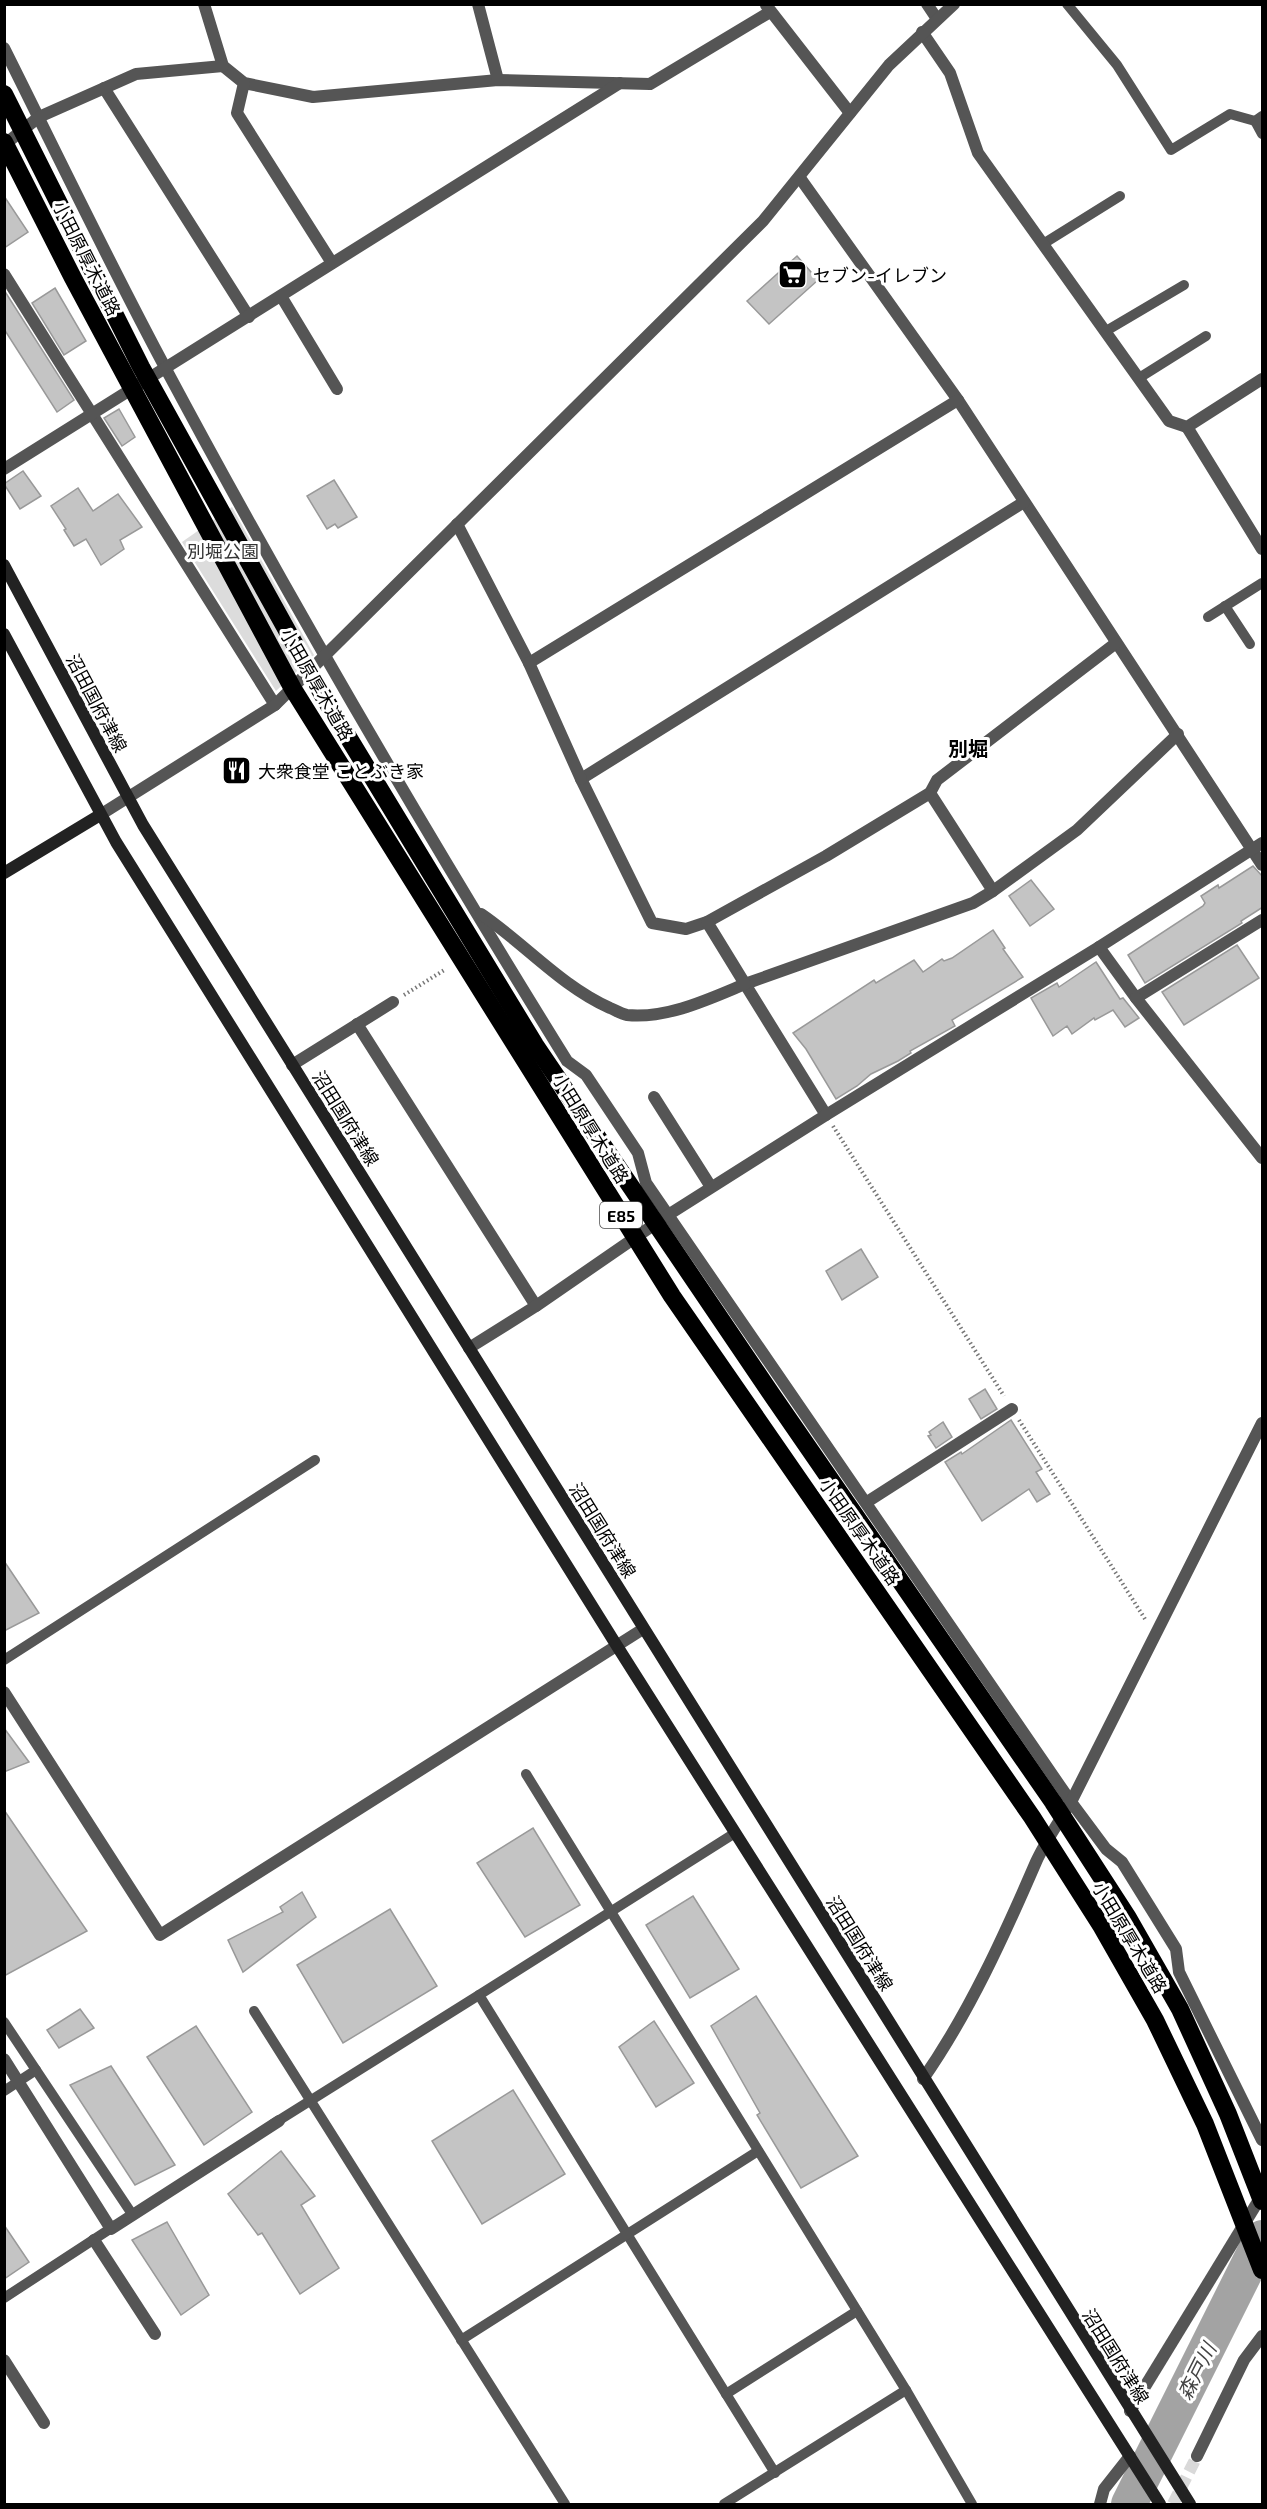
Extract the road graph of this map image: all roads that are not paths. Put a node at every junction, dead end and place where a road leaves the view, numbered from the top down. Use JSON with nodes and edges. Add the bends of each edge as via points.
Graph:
{"nodes":[{"id":1,"x":204,"y":4,"type":"edge"},
{"id":2,"x":478,"y":4,"type":"edge"},
{"id":3,"x":927,"y":4,"type":"edge"},
{"id":4,"x":954,"y":4,"type":"edge"},
{"id":5,"x":1066,"y":4,"type":"edge"},
{"id":6,"x":768,"y":8,"type":"edge"},
{"id":7,"x":937,"y":19,"type":"junction"},
{"id":8,"x":922,"y":32,"type":"junction"},
{"id":9,"x":4,"y":48,"type":"edge"},
{"id":10,"x":223,"y":66,"type":"junction"},
{"id":11,"x":498,"y":80,"type":"junction"},
{"id":12,"x":244,"y":83,"type":"junction"},
{"id":13,"x":620,"y":83,"type":"junction"},
{"id":14,"x":104,"y":88,"type":"junction"},
{"id":15,"x":4,"y":94,"type":"edge"},
{"id":16,"x":850,"y":113,"type":"junction"},
{"id":17,"x":39,"y":117,"type":"junction"},
{"id":18,"x":1258,"y":118,"type":"edge"},
{"id":19,"x":1263,"y":134,"type":"edge"},
{"id":20,"x":4,"y":144,"type":"edge"},
{"id":21,"x":800,"y":178,"type":"junction"},
{"id":22,"x":1120,"y":196,"type":"dead end"},
{"id":23,"x":1043,"y":244,"type":"junction"},
{"id":24,"x":332,"y":264,"type":"junction"},
{"id":25,"x":4,"y":274,"type":"edge"},
{"id":26,"x":1184,"y":285,"type":"dead end"},
{"id":27,"x":281,"y":296,"type":"junction"},
{"id":28,"x":249,"y":317,"type":"junction"},
{"id":29,"x":1106,"y":331,"type":"junction"},
{"id":30,"x":1206,"y":336,"type":"dead end"},
{"id":31,"x":166,"y":370,"type":"junction"},
{"id":32,"x":1139,"y":378,"type":"junction"},
{"id":33,"x":1263,"y":379,"type":"edge"},
{"id":34,"x":337,"y":389,"type":"dead end"},
{"id":35,"x":958,"y":400,"type":"junction"},
{"id":36,"x":93,"y":416,"type":"junction"},
{"id":37,"x":1187,"y":427,"type":"junction"},
{"id":38,"x":4,"y":469,"type":"edge"},
{"id":39,"x":1024,"y":502,"type":"junction"},
{"id":40,"x":458,"y":524,"type":"junction"},
{"id":41,"x":1263,"y":549,"type":"edge"},
{"id":42,"x":4,"y":565,"type":"edge"},
{"id":43,"x":1263,"y":583,"type":"edge"},
{"id":44,"x":1225,"y":606,"type":"junction"},
{"id":45,"x":1208,"y":617,"type":"dead end"},
{"id":46,"x":4,"y":634,"type":"edge"},
{"id":47,"x":1116,"y":643,"type":"junction"},
{"id":48,"x":1250,"y":644,"type":"dead end"},
{"id":49,"x":326,"y":656,"type":"junction"},
{"id":50,"x":529,"y":663,"type":"junction"},
{"id":51,"x":275,"y":705,"type":"junction"},
{"id":52,"x":1178,"y":734,"type":"junction"},
{"id":53,"x":581,"y":779,"type":"junction"},
{"id":54,"x":930,"y":794,"type":"junction"},
{"id":55,"x":128,"y":799,"type":"junction"},
{"id":56,"x":100,"y":814,"type":"junction"},
{"id":57,"x":1257,"y":847,"type":"edge"},
{"id":58,"x":1263,"y":865,"type":"edge"},
{"id":59,"x":4,"y":873,"type":"edge"},
{"id":60,"x":993,"y":891,"type":"junction"},
{"id":61,"x":477,"y":912,"type":"junction"},
{"id":62,"x":1263,"y":920,"type":"edge"},
{"id":63,"x":707,"y":922,"type":"junction"},
{"id":64,"x":1098,"y":946,"type":"junction"},
{"id":65,"x":745,"y":984,"type":"junction"},
{"id":66,"x":1136,"y":998,"type":"junction"},
{"id":67,"x":393,"y":1002,"type":"road end"},
{"id":68,"x":357,"y":1024,"type":"junction"},
{"id":69,"x":292,"y":1065,"type":"junction"},
{"id":70,"x":654,"y":1097,"type":"dead end"},
{"id":71,"x":826,"y":1115,"type":"junction"},
{"id":72,"x":1263,"y":1158,"type":"edge"},
{"id":73,"x":711,"y":1187,"type":"junction"},
{"id":74,"x":668,"y":1215,"type":"junction"},
{"id":75,"x":536,"y":1306,"type":"junction"},
{"id":76,"x":469,"y":1348,"type":"junction"},
{"id":77,"x":1012,"y":1409,"type":"road end"},
{"id":78,"x":1263,"y":1423,"type":"edge"},
{"id":79,"x":315,"y":1460,"type":"dead end"},
{"id":80,"x":867,"y":1502,"type":"junction"},
{"id":81,"x":643,"y":1629,"type":"junction"},
{"id":82,"x":617,"y":1646,"type":"junction"},
{"id":83,"x":4,"y":1660,"type":"edge"},
{"id":84,"x":4,"y":1692,"type":"edge"},
{"id":85,"x":526,"y":1774,"type":"dead end"},
{"id":86,"x":1071,"y":1802,"type":"junction"},
{"id":87,"x":735,"y":1833,"type":"junction"},
{"id":88,"x":610,"y":1912,"type":"junction"},
{"id":89,"x":479,"y":1995,"type":"junction"},
{"id":90,"x":254,"y":2011,"type":"dead end"},
{"id":91,"x":4,"y":2022,"type":"edge"},
{"id":92,"x":4,"y":2059,"type":"edge"},
{"id":93,"x":36,"y":2070,"type":"junction"},
{"id":94,"x":923,"y":2079,"type":"junction"},
{"id":95,"x":19,"y":2081,"type":"junction"},
{"id":96,"x":4,"y":2091,"type":"edge"},
{"id":97,"x":310,"y":2100,"type":"junction"},
{"id":98,"x":279,"y":2121,"type":"junction"},
{"id":99,"x":1263,"y":2140,"type":"edge"},
{"id":100,"x":758,"y":2151,"type":"junction"},
{"id":101,"x":1263,"y":2195,"type":"edge"},
{"id":102,"x":1263,"y":2201,"type":"edge"},
{"id":103,"x":132,"y":2214,"type":"junction"},
{"id":104,"x":111,"y":2229,"type":"junction"},
{"id":105,"x":627,"y":2234,"type":"junction"},
{"id":106,"x":94,"y":2240,"type":"junction"},
{"id":107,"x":1263,"y":2270,"type":"edge"},
{"id":108,"x":4,"y":2298,"type":"edge"},
{"id":109,"x":857,"y":2311,"type":"junction"},
{"id":110,"x":155,"y":2334,"type":"dead end"},
{"id":111,"x":1263,"y":2336,"type":"edge"},
{"id":112,"x":461,"y":2340,"type":"junction"},
{"id":113,"x":4,"y":2360,"type":"edge"},
{"id":114,"x":906,"y":2390,"type":"junction"},
{"id":115,"x":726,"y":2394,"type":"junction"},
{"id":116,"x":1132,"y":2414,"type":"junction"},
{"id":117,"x":44,"y":2423,"type":"dead end"},
{"id":118,"x":1127,"y":2451,"type":"junction"},
{"id":119,"x":1197,"y":2456,"type":"tunnel mouth"},
{"id":120,"x":774,"y":2473,"type":"junction"},
{"id":121,"x":1160,"y":2504,"type":"edge"},
{"id":122,"x":565,"y":2505,"type":"edge"},
{"id":123,"x":724,"y":2505,"type":"edge"},
{"id":124,"x":972,"y":2505,"type":"edge"},
{"id":125,"x":1100,"y":2505,"type":"edge"},
{"id":126,"x":1190,"y":2505,"type":"edge"}],
"edges":[{"from":1,"to":10,"type":"street"},
{"from":2,"to":11,"type":"street"},
{"from":3,"to":7,"type":"street"},
{"from":4,"to":7,"type":"street"},
{"from":5,"to":18,"type":"lane","via":[[1117,64],[1171,150],[1230,114]]},
{"from":6,"to":13,"type":"street","via":[[650,84]]},
{"from":6,"to":16,"type":"street"},
{"from":7,"to":8,"type":"street"},
{"from":8,"to":16,"type":"street"},
{"from":8,"to":23,"type":"street","via":[[950,73],[978,153]]},
{"from":9,"to":17,"type":"street"},
{"from":10,"to":12,"type":"street"},
{"from":10,"to":14,"type":"street","via":[[136,74]]},
{"from":11,"to":12,"type":"street","via":[[313,97]]},
{"from":11,"to":13,"type":"street"},
{"from":12,"to":24,"type":"street","via":[[237,113]]},
{"from":13,"to":24,"type":"street"},
{"from":14,"to":17,"type":"street"},
{"from":14,"to":28,"type":"street"},
{"from":15,"to":102,"type":"highway","name":"小田原厚木道路","number":"E85","via":[[141,367],[325,699],[535,1045],[1053,1802],[1128,1918],[1180,2009]]},
{"from":16,"to":21,"type":"street"},
{"from":17,"to":20,"type":"street"},
{"from":17,"to":31,"type":"street"},
{"from":18,"to":19,"type":"lane"},
{"from":20,"to":107,"type":"highway","name":"小田原厚木道路","number":"E85","via":[[292,688],[672,1296],[1025,1807],[1102,1927],[1155,2020],[1205,2124]]},
{"from":21,"to":35,"type":"street"},
{"from":21,"to":40,"type":"street","via":[[763,221]]},
{"from":22,"to":23,"type":"lane"},
{"from":23,"to":29,"type":"street"},
{"from":24,"to":27,"type":"street"},
{"from":25,"to":36,"type":"street"},
{"from":26,"to":29,"type":"lane"},
{"from":27,"to":28,"type":"street"},
{"from":27,"to":34,"type":"street"},
{"from":28,"to":31,"type":"street"},
{"from":29,"to":32,"type":"street"},
{"from":30,"to":32,"type":"lane"},
{"from":31,"to":36,"type":"street"},
{"from":31,"to":49,"type":"street"},
{"from":32,"to":37,"type":"street","via":[[1169,421]]},
{"from":33,"to":37,"type":"street"},
{"from":35,"to":39,"type":"street"},
{"from":35,"to":50,"type":"street"},
{"from":36,"to":38,"type":"street"},
{"from":36,"to":51,"type":"street"},
{"from":37,"to":41,"type":"street"},
{"from":39,"to":47,"type":"street"},
{"from":39,"to":53,"type":"street"},
{"from":40,"to":49,"type":"street"},
{"from":40,"to":50,"type":"street"},
{"from":42,"to":55,"type":"main road","name":"沼田国府津線"},
{"from":43,"to":44,"type":"lane"},
{"from":44,"to":45,"type":"lane"},
{"from":44,"to":48,"type":"lane"},
{"from":46,"to":56,"type":"main road"},
{"from":47,"to":52,"type":"street"},
{"from":47,"to":54,"type":"street","via":[[937,780]]},
{"from":49,"to":51,"type":"street"},
{"from":49,"to":61,"type":"street"},
{"from":50,"to":53,"type":"street"},
{"from":51,"to":55,"type":"street"},
{"from":52,"to":57,"type":"street"},
{"from":52,"to":60,"type":"street","via":[[1077,830]]},
{"from":53,"to":63,"type":"street","via":[[652,923],[686,929]]},
{"from":54,"to":60,"type":"street"},
{"from":54,"to":63,"type":"street"},
{"from":55,"to":56,"type":"street"},
{"from":55,"to":69,"type":"main road","name":"沼田国府津線"},
{"from":56,"to":59,"type":"main road"},
{"from":56,"to":82,"type":"main road"},
{"from":57,"to":58,"type":"street"},
{"from":57,"to":64,"type":"street"},
{"from":60,"to":65,"type":"street","via":[[973,903]]},
{"from":61,"to":65,"type":"street","via":[[580,992],[625,1015],[685,1007]]},
{"from":61,"to":74,"type":"street","via":[[567,1061],[586,1075],[638,1153],[646,1183]]},
{"from":62,"to":66,"type":"street"},
{"from":63,"to":65,"type":"street"},
{"from":64,"to":66,"type":"street"},
{"from":64,"to":71,"type":"street"},
{"from":65,"to":71,"type":"street"},
{"from":66,"to":72,"type":"street"},
{"from":67,"to":68,"type":"street"},
{"from":68,"to":69,"type":"street"},
{"from":68,"to":75,"type":"street"},
{"from":69,"to":76,"type":"main road","name":"沼田国府津線"},
{"from":70,"to":73,"type":"street"},
{"from":71,"to":73,"type":"street"},
{"from":73,"to":74,"type":"street"},
{"from":74,"to":75,"type":"street"},
{"from":74,"to":80,"type":"street"},
{"from":75,"to":76,"type":"street"},
{"from":76,"to":81,"type":"main road","name":"沼田国府津線"},
{"from":77,"to":80,"type":"street"},
{"from":78,"to":86,"type":"street"},
{"from":79,"to":83,"type":"lane"},
{"from":80,"to":86,"type":"street"},
{"from":81,"to":82,"type":"street"},
{"from":81,"to":94,"type":"main road","name":"沼田国府津線"},
{"from":82,"to":84,"type":"street","via":[[160,1935]]},
{"from":82,"to":87,"type":"main road"},
{"from":85,"to":88,"type":"lane"},
{"from":86,"to":94,"type":"street","via":[[1037,1861],[1028,1886],[942,2052]]},
{"from":86,"to":99,"type":"street","via":[[1106,1849],[1122,1862],[1176,1949],[1179,1972]]},
{"from":87,"to":88,"type":"lane"},
{"from":87,"to":118,"type":"main road"},
{"from":88,"to":89,"type":"lane"},
{"from":88,"to":100,"type":"lane"},
{"from":89,"to":97,"type":"lane"},
{"from":89,"to":105,"type":"lane"},
{"from":90,"to":97,"type":"lane"},
{"from":91,"to":93,"type":"lane"},
{"from":92,"to":95,"type":"street"},
{"from":93,"to":95,"type":"lane"},
{"from":93,"to":103,"type":"lane"},
{"from":94,"to":116,"type":"main road","name":"沼田国府津線"},
{"from":95,"to":96,"type":"lane"},
{"from":95,"to":104,"type":"street"},
{"from":97,"to":98,"type":"lane"},
{"from":97,"to":112,"type":"lane"},
{"from":98,"to":103,"type":"lane"},
{"from":98,"to":104,"type":"street"},
{"from":100,"to":105,"type":"lane"},
{"from":100,"to":109,"type":"lane"},
{"from":101,"to":116,"type":"street"},
{"from":103,"to":104,"type":"lane"},
{"from":104,"to":106,"type":"lane"},
{"from":105,"to":112,"type":"lane"},
{"from":105,"to":115,"type":"lane"},
{"from":106,"to":108,"type":"lane"},
{"from":106,"to":110,"type":"street"},
{"from":109,"to":114,"type":"lane"},
{"from":109,"to":115,"type":"lane"},
{"from":111,"to":119,"type":"street","via":[[1244,2360]]},
{"from":112,"to":122,"type":"lane"},
{"from":113,"to":117,"type":"street"},
{"from":114,"to":120,"type":"lane"},
{"from":114,"to":124,"type":"lane"},
{"from":115,"to":120,"type":"lane"},
{"from":116,"to":126,"type":"main road","name":"沼田国府津線"},
{"from":118,"to":121,"type":"main road"},
{"from":118,"to":125,"type":"street","via":[[1104,2489]]},
{"from":120,"to":123,"type":"lane"}]}
